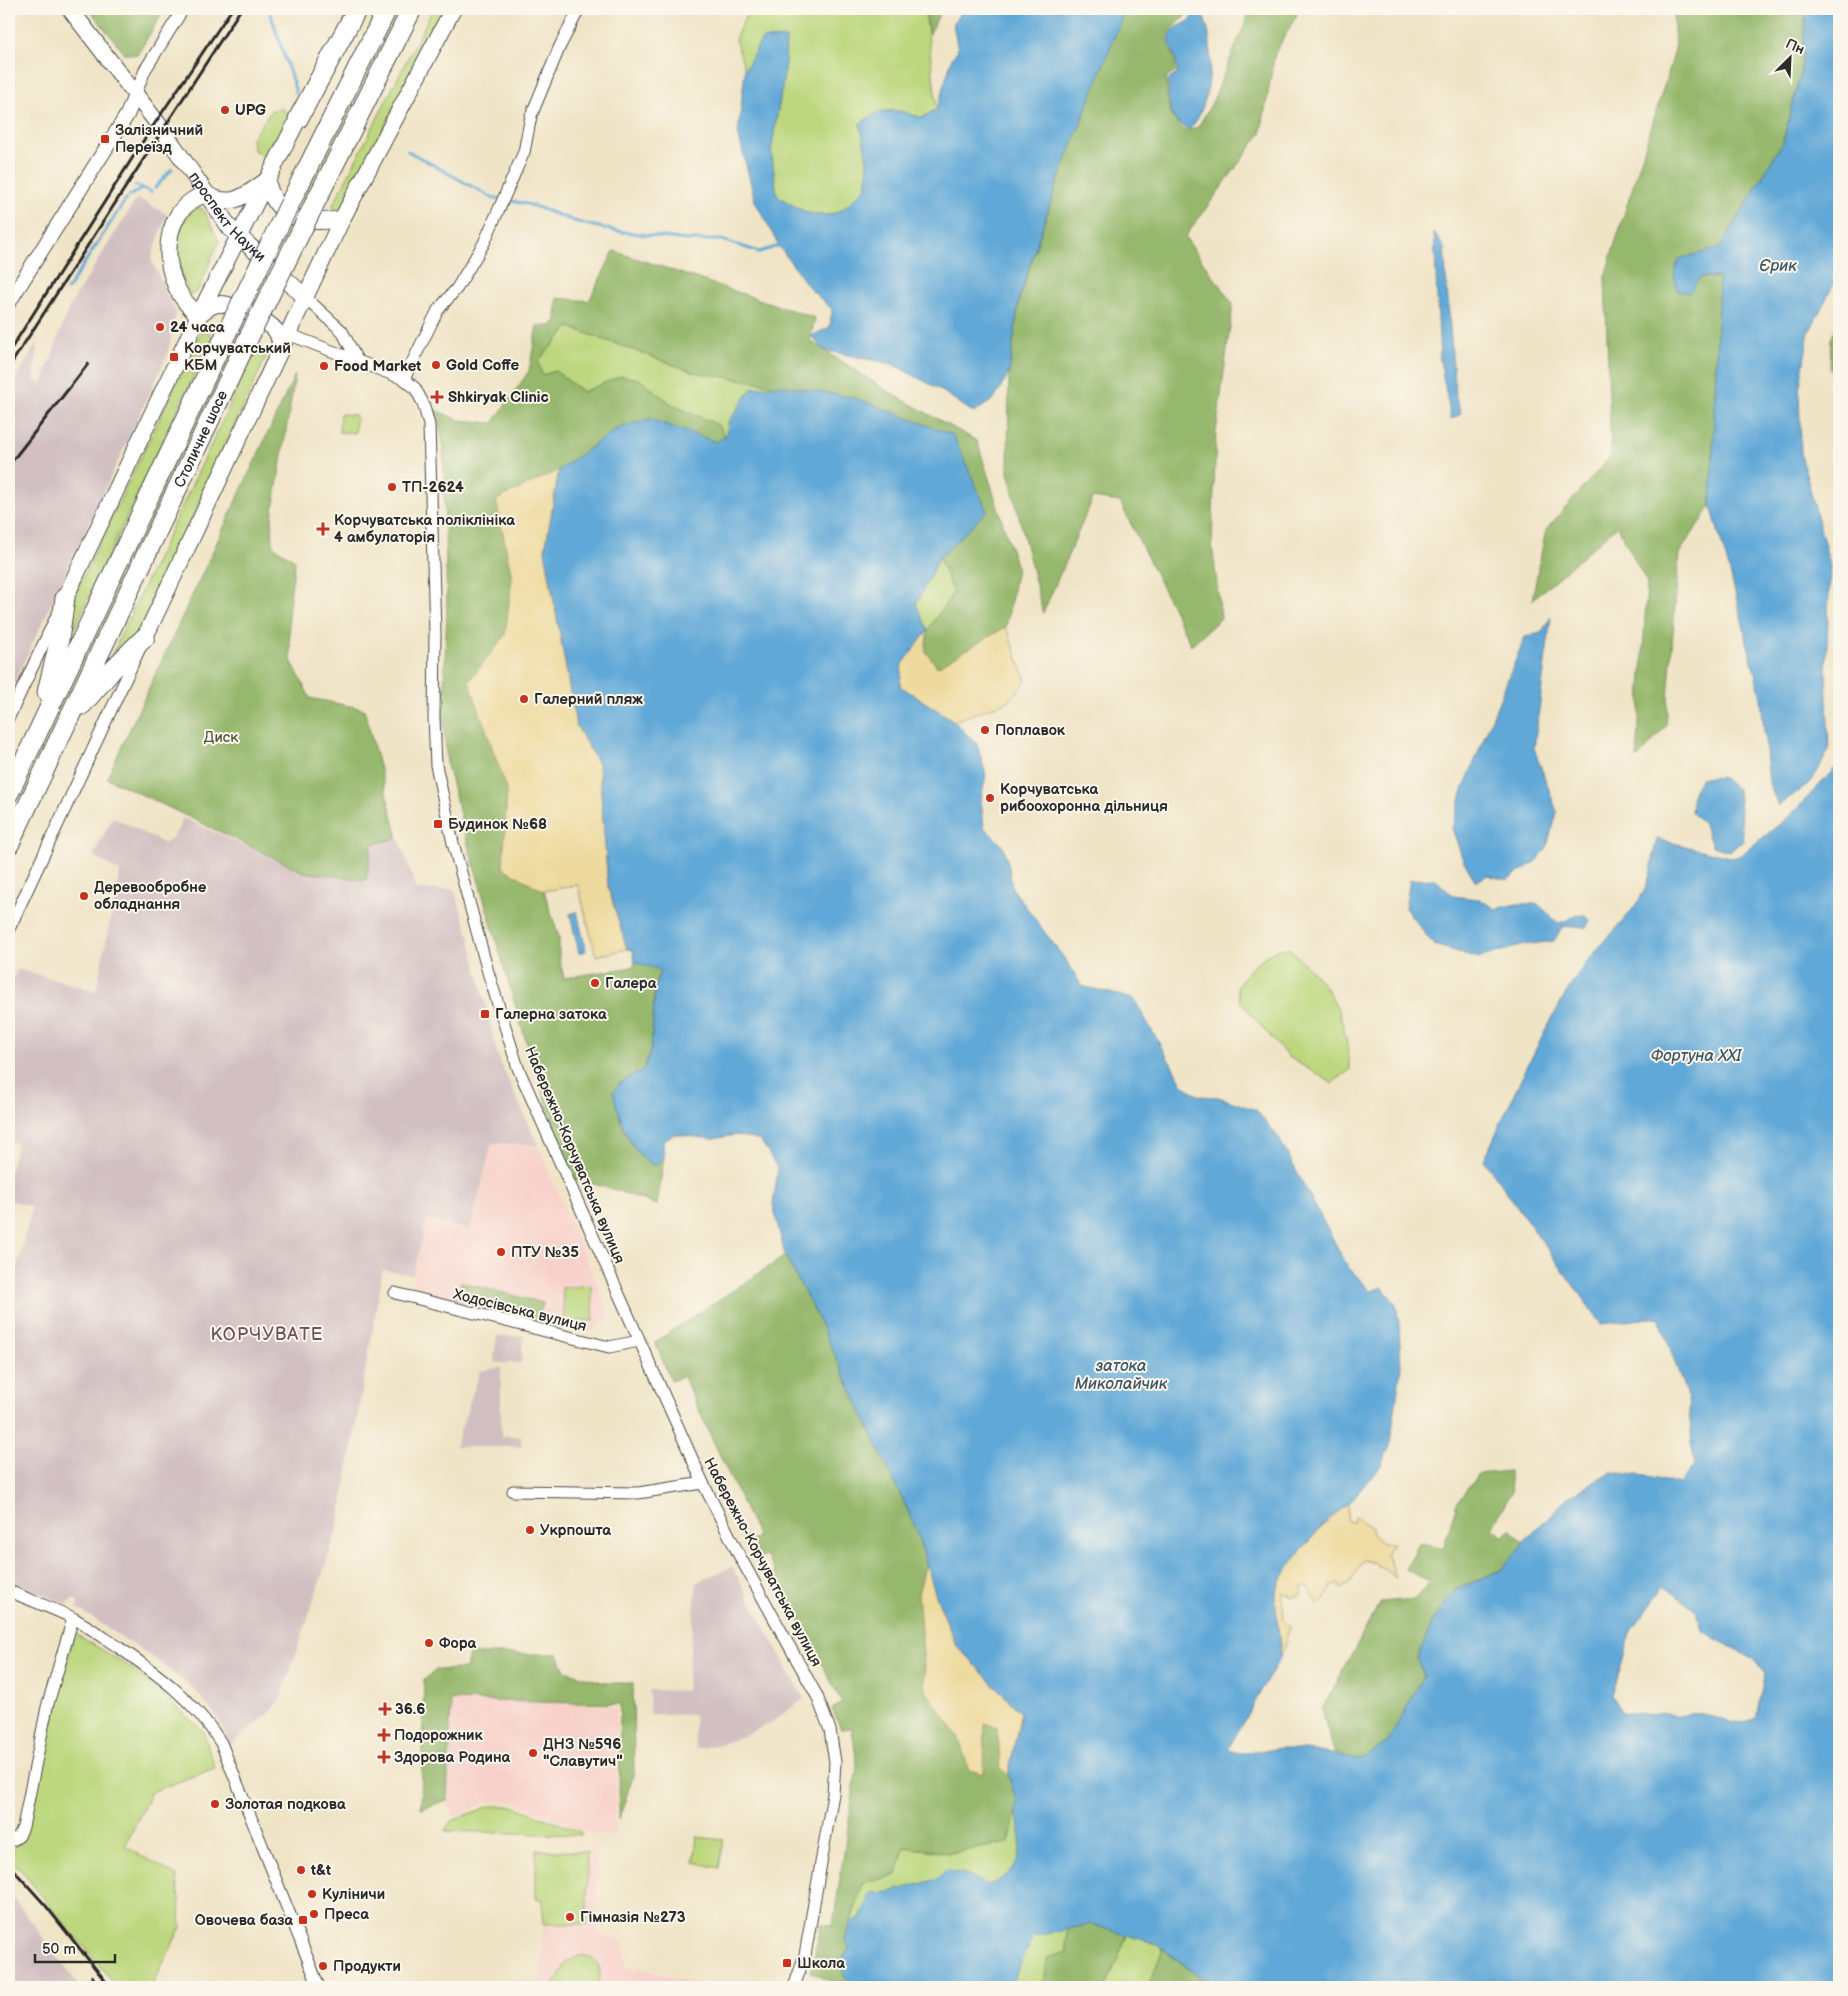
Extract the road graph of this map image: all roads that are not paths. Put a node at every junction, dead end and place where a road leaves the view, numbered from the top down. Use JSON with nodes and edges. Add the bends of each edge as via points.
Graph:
{"nodes":[{"id":1,"x":70,"y":9,"type":"edge"},
{"id":2,"x":182,"y":9,"type":"edge"},
{"id":3,"x":357,"y":9,"type":"edge"},
{"id":4,"x":387,"y":9,"type":"edge"},
{"id":5,"x":412,"y":9,"type":"edge"},
{"id":6,"x":454,"y":9,"type":"edge"},
{"id":7,"x":579,"y":9,"type":"edge"},
{"id":8,"x":136,"y":93,"type":"junction"},
{"id":9,"x":298,"y":119,"type":"joint"},
{"id":10,"x":267,"y":180,"type":"junction"},
{"id":11,"x":206,"y":194,"type":"junction"},
{"id":12,"x":342,"y":219,"type":"junction"},
{"id":13,"x":238,"y":238,"type":"junction"},
{"id":14,"x":305,"y":297,"type":"junction"},
{"id":15,"x":9,"y":302,"type":"edge"},
{"id":16,"x":199,"y":315,"type":"junction"},
{"id":17,"x":288,"y":334,"type":"junction"},
{"id":18,"x":280,"y":350,"type":"junction"},
{"id":19,"x":357,"y":360,"type":"junction"},
{"id":20,"x":404,"y":379,"type":"junction"},
{"id":21,"x":65,"y":598,"type":"junction"},
{"id":22,"x":146,"y":637,"type":"junction"},
{"id":23,"x":9,"y":717,"type":"edge"},
{"id":24,"x":38,"y":732,"type":"junction"},
{"id":25,"x":60,"y":734,"type":"junction"},
{"id":26,"x":9,"y":793,"type":"edge"},
{"id":27,"x":9,"y":845,"type":"edge"},
{"id":28,"x":9,"y":929,"type":"edge"},
{"id":29,"x":394,"y":1294,"type":"dead end"},
{"id":30,"x":639,"y":1341,"type":"junction"},
{"id":31,"x":702,"y":1483,"type":"junction"},
{"id":32,"x":513,"y":1491,"type":"dead end"},
{"id":33,"x":9,"y":1591,"type":"edge"},
{"id":34,"x":73,"y":1618,"type":"junction"},
{"id":35,"x":11,"y":1840,"type":"edge"},
{"id":36,"x":798,"y":1986,"type":"edge"},
{"id":37,"x":319,"y":1987,"type":"edge"}],
"edges":[{"from":1,"to":8,"type":"main road","name":"проспект Науки"},
{"from":2,"to":8,"type":"street","via":[[145,70]]},
{"from":3,"to":9,"type":"highway"},
{"from":4,"to":24,"type":"highway","name":"Столичне шосе","bridge":true,"via":[[227,332]]},
{"from":5,"to":25,"type":"highway","name":"Столичне шосе","bridge":true,"via":[[247,341]]},
{"from":6,"to":12,"type":"main road"},
{"from":7,"to":20,"type":"street","via":[[531,116],[524,152],[484,243],[438,310]]},
{"from":8,"to":11,"type":"main road","name":"проспект Науки"},
{"from":8,"to":15,"type":"street","via":[[127,115]]},
{"from":9,"to":10,"type":"main road"},
{"from":10,"to":11,"type":"main road","via":[[236,201],[217,201]]},
{"from":10,"to":12,"type":"main road","via":[[275,203],[300,220],[318,224]]},
{"from":10,"to":13,"type":"main road"},
{"from":11,"to":13,"type":"main road","name":"проспект Науки"},
{"from":11,"to":16,"type":"main road","via":[[188,202],[176,219],[169,251],[174,285]]},
{"from":12,"to":14,"type":"main road"},
{"from":13,"to":14,"type":"main road","name":"проспект Науки"},
{"from":13,"to":16,"type":"main road"},
{"from":14,"to":17,"type":"main road"},
{"from":14,"to":19,"type":"street","via":[[342,331]]},
{"from":16,"to":18,"type":"main road","via":[[207,308],[229,304],[268,323],[280,337]]},
{"from":16,"to":21,"type":"main road"},
{"from":17,"to":18,"type":"main road"},
{"from":17,"to":19,"type":"street"},
{"from":18,"to":22,"type":"main road"},
{"from":19,"to":20,"type":"street"},
{"from":20,"to":30,"type":"street","name":"Набережно-Корчуватська вулиця","via":[[415,388],[429,425],[436,765],[452,843],[518,1068]]},
{"from":21,"to":23,"type":"street"},
{"from":21,"to":24,"type":"highway","via":[[58,648]]},
{"from":22,"to":25,"type":"highway","via":[[91,693]]},
{"from":22,"to":28,"type":"street"},
{"from":24,"to":26,"type":"highway","name":"Столичне шосе"},
{"from":25,"to":27,"type":"highway","name":"Столичне шосе"},
{"from":29,"to":30,"type":"street","name":"Ходосівська вулиця","via":[[609,1347]]},
{"from":30,"to":31,"type":"street","name":"Набережно-Корчуватська вулиця"},
{"from":31,"to":32,"type":"street","via":[[638,1493]]},
{"from":31,"to":36,"type":"street","name":"Набережно-Корчуватська вулиця","via":[[818,1696],[830,1730],[836,1762],[833,1794]]},
{"from":33,"to":34,"type":"street"},
{"from":34,"to":35,"type":"street","via":[[47,1708],[23,1827],[19,1836]]},
{"from":34,"to":37,"type":"street","via":[[151,1669],[185,1697],[210,1725],[221,1743]]}]}
